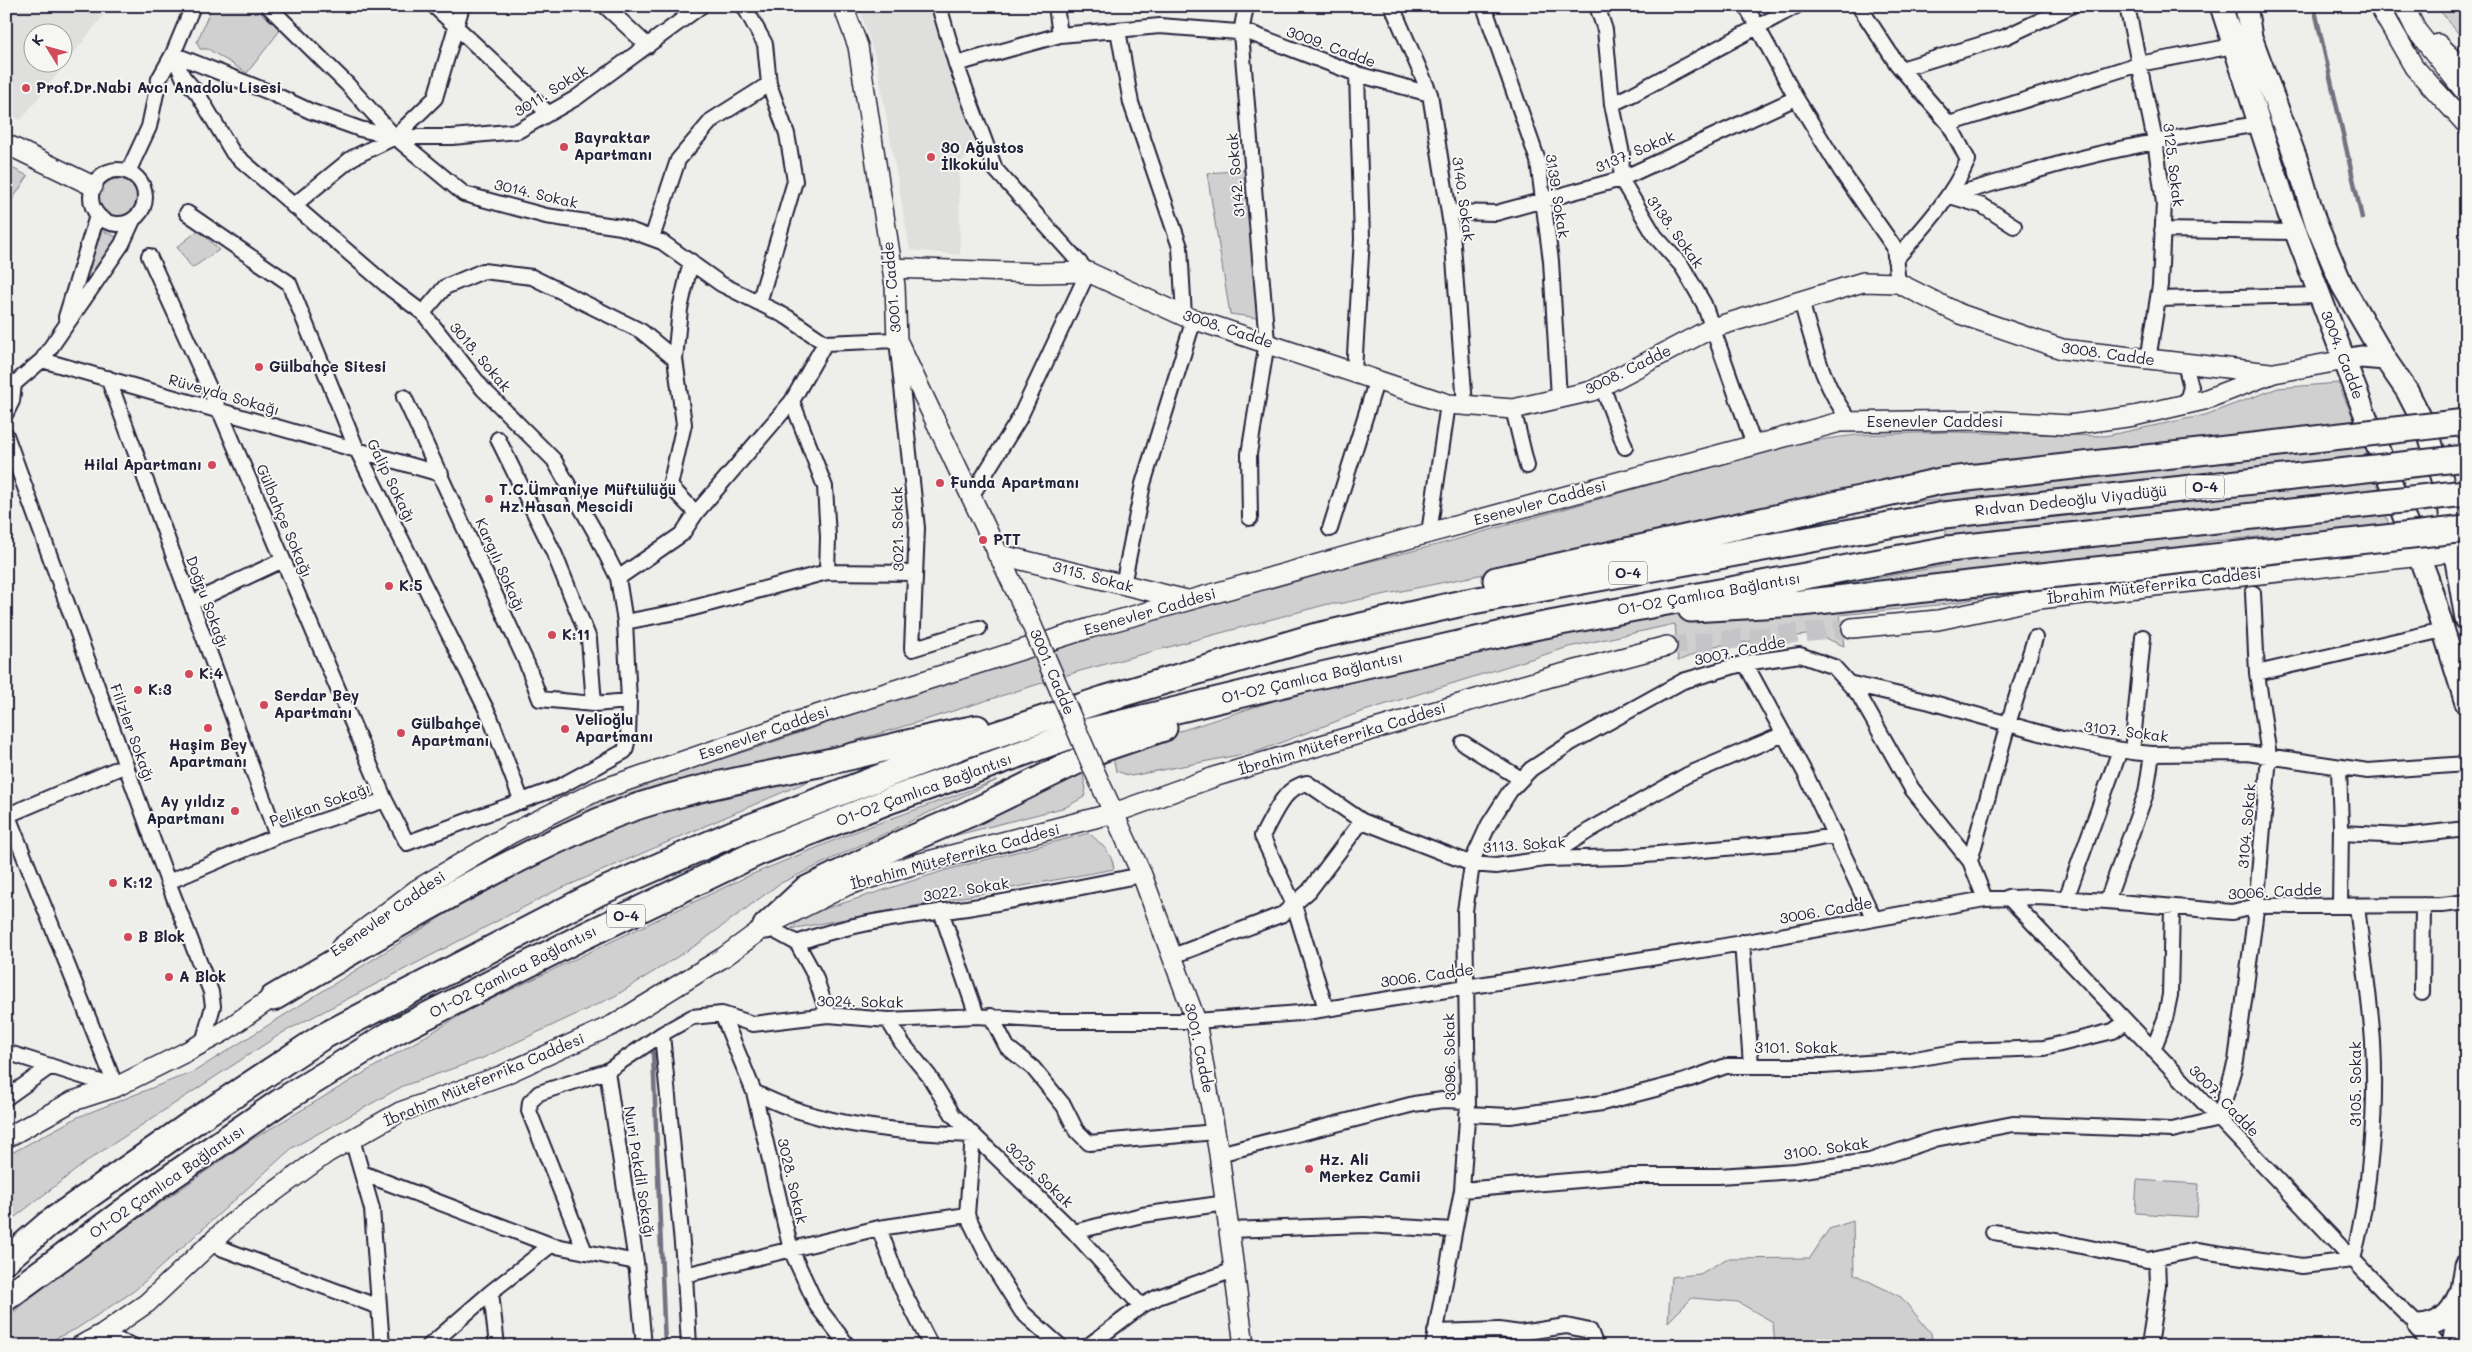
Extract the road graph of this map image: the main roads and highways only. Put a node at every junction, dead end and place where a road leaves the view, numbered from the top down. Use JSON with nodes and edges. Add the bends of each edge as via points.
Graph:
{"nodes":[{"id":1,"x":843,"y":6,"type":"edge"},
{"id":2,"x":2221,"y":6,"type":"edge"},
{"id":3,"x":2246,"y":6,"type":"edge"},
{"id":4,"x":2379,"y":6,"type":"edge"},
{"id":5,"x":2404,"y":6,"type":"edge"},
{"id":6,"x":2408,"y":6,"type":"edge"},
{"id":7,"x":2466,"y":71,"type":"edge"},
{"id":8,"x":2466,"y":93,"type":"edge"},
{"id":9,"x":2466,"y":124,"type":"edge"},
{"id":10,"x":6,"y":144,"type":"edge"},
{"id":11,"x":93,"y":186,"type":"road end"},
{"id":12,"x":892,"y":268,"type":"junction"},
{"id":13,"x":2385,"y":359,"type":"junction"},
{"id":14,"x":2345,"y":360,"type":"junction"},
{"id":15,"x":2274,"y":373,"type":"junction"},
{"id":16,"x":2466,"y":422,"type":"edge"},
{"id":17,"x":2466,"y":458,"type":"edge"},
{"id":18,"x":2466,"y":493,"type":"edge"},
{"id":19,"x":1944,"y":515,"type":"joint"},
{"id":20,"x":2459,"y":536,"type":"edge"},
{"id":21,"x":997,"y":554,"type":"junction"},
{"id":22,"x":2419,"y":556,"type":"junction"},
{"id":23,"x":1190,"y":600,"type":"junction"},
{"id":24,"x":1613,"y":611,"type":"junction"},
{"id":25,"x":2466,"y":619,"type":"edge"},
{"id":26,"x":1852,"y":628,"type":"tunnel mouth"},
{"id":27,"x":1312,"y":637,"type":"junction"},
{"id":28,"x":1667,"y":646,"type":"tunnel mouth"},
{"id":29,"x":1313,"y":677,"type":"junction"},
{"id":30,"x":1104,"y":699,"type":"junction"},
{"id":31,"x":2466,"y":703,"type":"edge"},
{"id":32,"x":1114,"y":814,"type":"junction"},
{"id":33,"x":766,"y":926,"type":"junction"},
{"id":34,"x":273,"y":998,"type":"junction"},
{"id":35,"x":6,"y":1138,"type":"edge"},
{"id":36,"x":6,"y":1260,"type":"edge"},
{"id":37,"x":2466,"y":1265,"type":"edge"},
{"id":38,"x":2462,"y":1290,"type":"junction"},
{"id":39,"x":6,"y":1298,"type":"edge"},
{"id":40,"x":2450,"y":1345,"type":"edge"},
{"id":41,"x":80,"y":1346,"type":"edge"},
{"id":42,"x":1244,"y":1346,"type":"edge"}],
"edges":[{"from":1,"to":12,"type":"main road","name":"3001. Cadde","via":[[858,46]]},
{"from":2,"to":14,"type":"main road","name":"3004. Cadde","via":[[2295,232]]},
{"from":3,"to":13,"type":"main road","name":"3004. Cadde","via":[[2251,37],[2298,164],[2315,221],[2342,285]]},
{"from":4,"to":9,"type":"main road","via":[[2414,67]]},
{"from":5,"to":8,"type":"main road","via":[[2416,30]]},
{"from":6,"to":7,"type":"main road","via":[[2429,34]]},
{"from":10,"to":11,"type":"main road"},
{"from":12,"to":15,"type":"main road","name":"3008. Cadde","via":[[1088,272],[1189,317],[1457,405],[1513,409],[1592,391],[1712,328],[1864,282],[1898,283],[1960,314],[2062,349]]},
{"from":12,"to":21,"type":"main road","name":"3001. Cadde","via":[[897,340]]},
{"from":13,"to":14,"type":"main road","name":"Esenevler Caddesi","via":[[2361,356]]},
{"from":13,"to":20,"type":"main road","name":"3004. Cadde","via":[[2407,390],[2428,432]]},
{"from":14,"to":15,"type":"main road","name":"Esenevler Caddesi"},
{"from":14,"to":22,"type":"main road","name":"3004. Cadde"},
{"from":15,"to":23,"type":"main road","name":"Esenevler Caddesi","via":[[2204,400],[2134,416],[2069,425],[1980,420],[1840,422]]},
{"from":16,"to":27,"type":"highway","bridge":true,"via":[[1941,481],[1439,593]]},
{"from":17,"to":19,"type":"highway","name":"Rıdvan Dedeoğlu Viyadüğü","number":"O-4","bridge":true},
{"from":18,"to":24,"type":"highway","name":"O1-O2 Çamlıca Bağlantısı","number":"O-4","bridge":true,"via":[[1948,549]]},
{"from":19,"to":27,"type":"highway","name":"O1-O2 Çamlıca Bağlantısı","number":"O-4","via":[[1467,602]]},
{"from":20,"to":22,"type":"main road","name":"İbrahim Müteferrika Caddesi","via":[[2439,554]]},
{"from":20,"to":24,"type":"highway","bridge":true,"via":[[1742,608]]},
{"from":20,"to":25,"type":"main road","name":"3004. Cadde"},
{"from":21,"to":23,"type":"main road","name":"3115. Sokak"},
{"from":21,"to":32,"type":"main road","name":"3001. Cadde","bridge":true,"via":[[1030,621]]},
{"from":22,"to":26,"type":"main road","name":"İbrahim Müteferrika Caddesi","via":[[2039,600],[1938,620]]},
{"from":22,"to":31,"type":"main road","name":"3004. Cadde"},
{"from":23,"to":34,"type":"main road","name":"Esenevler Caddesi","via":[[810,716],[597,791],[510,834],[416,890]]},
{"from":24,"to":29,"type":"highway","name":"O1-O2 Çamlıca Bağlantısı","number":"O-4"},
{"from":27,"to":30,"type":"highway","name":"O1-O2 Çamlıca Bağlantısı","number":"O-4"},
{"from":28,"to":32,"type":"main road","name":"İbrahim Müteferrika Caddesi","via":[[1554,676],[1217,776]]},
{"from":29,"to":33,"type":"highway","via":[[1102,749],[805,890]]},
{"from":29,"to":39,"type":"highway","name":"O1-O2 Çamlıca Bağlantısı","number":"O-4","via":[[1073,735],[891,800],[748,858],[574,941],[389,1035],[280,1102],[198,1158]]},
{"from":30,"to":34,"type":"highway","via":[[748,778],[636,808],[600,821],[480,881]]},
{"from":30,"to":36,"type":"highway","name":"O1-O2 Çamlıca Bağlantısı","number":"O-4","via":[[964,744],[732,834],[600,892],[322,1038],[190,1124],[48,1224]]},
{"from":32,"to":33,"type":"main road","name":"İbrahim Müteferrika Caddesi","via":[[913,865],[848,885]]},
{"from":32,"to":42,"type":"main road","name":"3001. Cadde","via":[[1142,875],[1196,1021],[1216,1132]]},
{"from":33,"to":41,"type":"main road","name":"İbrahim Müteferrika Caddesi","via":[[724,957],[613,1025],[503,1075],[400,1112],[327,1153],[232,1223],[146,1303]]},
{"from":34,"to":35,"type":"main road","name":"Esenevler Caddesi","via":[[203,1043],[116,1087],[73,1101]]},
{"from":37,"to":38,"type":"main road"},
{"from":38,"to":40,"type":"main road"},
{"from":38,"to":40,"type":"main road","via":[[2441,1320],[2419,1326]]}]}
